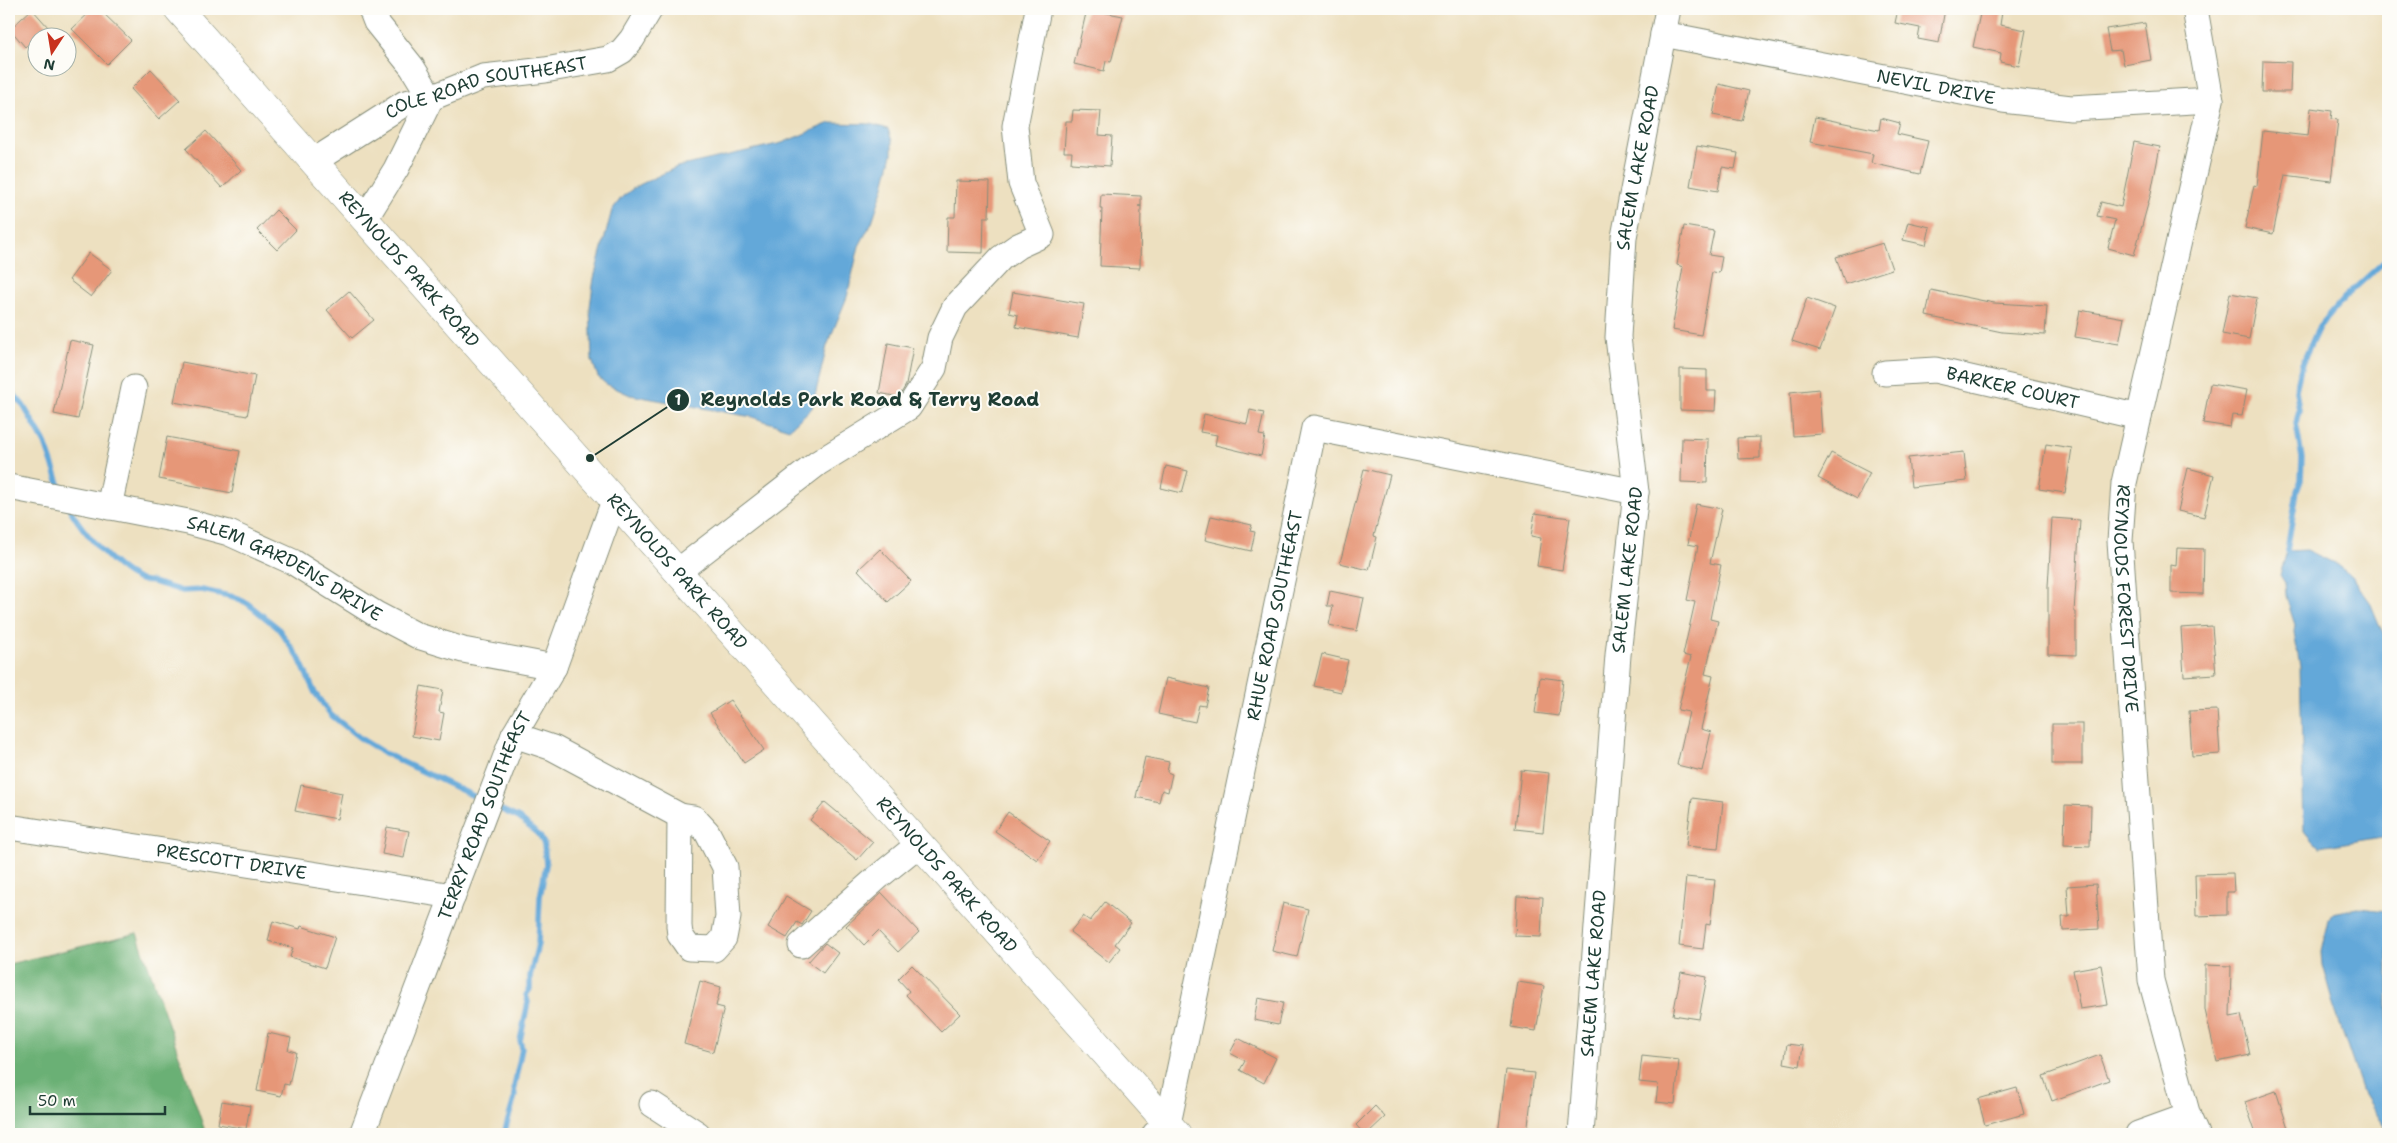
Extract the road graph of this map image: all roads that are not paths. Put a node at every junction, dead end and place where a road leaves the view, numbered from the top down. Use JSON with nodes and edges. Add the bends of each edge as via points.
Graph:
{"nodes":[{"id":1,"x":178,"y":9,"type":"edge"},
{"id":2,"x":371,"y":9,"type":"edge"},
{"id":3,"x":650,"y":9,"type":"edge"},
{"id":4,"x":1038,"y":9,"type":"edge"},
{"id":5,"x":1668,"y":9,"type":"edge"},
{"id":6,"x":2194,"y":9,"type":"edge"},
{"id":7,"x":1663,"y":34,"type":"junction"},
{"id":8,"x":431,"y":98,"type":"junction"},
{"id":9,"x":2211,"y":100,"type":"junction"},
{"id":10,"x":314,"y":162,"type":"junction"},
{"id":11,"x":365,"y":219,"type":"junction"},
{"id":12,"x":1885,"y":373,"type":"dead end"},
{"id":13,"x":134,"y":388,"type":"dead end"},
{"id":14,"x":2138,"y":417,"type":"junction"},
{"id":15,"x":9,"y":487,"type":"edge"},
{"id":16,"x":1636,"y":492,"type":"junction"},
{"id":17,"x":614,"y":501,"type":"junction"},
{"id":18,"x":109,"y":507,"type":"junction"},
{"id":19,"x":677,"y":572,"type":"junction"},
{"id":20,"x":554,"y":667,"type":"junction"},
{"id":21,"x":514,"y":735,"type":"junction"},
{"id":22,"x":680,"y":816,"type":"junction"},
{"id":23,"x":9,"y":826,"type":"edge"},
{"id":24,"x":919,"y":844,"type":"junction"},
{"id":25,"x":453,"y":896,"type":"junction"},
{"id":26,"x":801,"y":946,"type":"dead end"},
{"id":27,"x":652,"y":1104,"type":"dead end"},
{"id":28,"x":2192,"y":1125,"type":"edge"},
{"id":29,"x":1167,"y":1131,"type":"edge"},
{"id":30,"x":362,"y":1134,"type":"edge"},
{"id":31,"x":698,"y":1134,"type":"edge"},
{"id":32,"x":1581,"y":1134,"type":"edge"},
{"id":33,"x":2138,"y":1134,"type":"edge"}],
"edges":[{"from":1,"to":10,"type":"main road","name":"REYNOLDS PARK ROAD"},
{"from":2,"to":8,"type":"street","via":[[376,22],[412,67]]},
{"from":3,"to":8,"type":"street","name":"COLE ROAD SOUTHEAST","via":[[622,51],[608,59],[483,77]]},
{"from":4,"to":19,"type":"street","via":[[1015,126],[1021,183],[1042,235],[1001,258],[955,307],[940,338],[934,368],[909,407],[818,463]]},
{"from":5,"to":7,"type":"street","name":"SALEM LAKE ROAD"},
{"from":6,"to":9,"type":"street","name":"REYNOLDS FOREST DRIVE"},
{"from":7,"to":9,"type":"street","name":"NEVIL DRIVE","via":[[2003,100],[2071,108]]},
{"from":7,"to":16,"type":"street","name":"SALEM LAKE ROAD","via":[[1624,237],[1619,328]]},
{"from":8,"to":10,"type":"street","name":"COLE ROAD SOUTHEAST","via":[[405,103]]},
{"from":8,"to":11,"type":"street","via":[[396,169]]},
{"from":9,"to":14,"type":"street","name":"REYNOLDS FOREST DRIVE"},
{"from":10,"to":11,"type":"main road","name":"REYNOLDS PARK ROAD"},
{"from":11,"to":17,"type":"main road","name":"REYNOLDS PARK ROAD"},
{"from":12,"to":14,"type":"street","name":"BARKER COURT","via":[[1934,370]]},
{"from":13,"to":18,"type":"street"},
{"from":14,"to":28,"type":"street","name":"REYNOLDS FOREST DRIVE","via":[[2124,484],[2120,541],[2151,980]]},
{"from":15,"to":18,"type":"street","name":"SALEM GARDENS DRIVE"},
{"from":16,"to":29,"type":"street","name":"RHUE ROAD SOUTHEAST","via":[[1314,428]]},
{"from":16,"to":32,"type":"street","name":"SALEM LAKE ROAD","via":[[1618,655]]},
{"from":17,"to":19,"type":"main road","name":"REYNOLDS PARK ROAD"},
{"from":17,"to":20,"type":"street","name":"TERRY ROAD SOUTHEAST"},
{"from":18,"to":20,"type":"street","name":"SALEM GARDENS DRIVE","via":[[229,533],[293,562],[418,636],[463,650]]},
{"from":19,"to":24,"type":"main road","name":"REYNOLDS PARK ROAD"},
{"from":20,"to":21,"type":"street","name":"TERRY ROAD SOUTHEAST"},
{"from":21,"to":22,"type":"street","via":[[553,748]]},
{"from":21,"to":25,"type":"street","name":"TERRY ROAD SOUTHEAST"},
{"from":22,"to":22,"type":"street","via":[[680,935],[689,948],[714,949],[724,938],[728,917],[725,867],[707,832],[694,818]]},
{"from":23,"to":25,"type":"street","name":"PRESCOTT DRIVE"},
{"from":24,"to":26,"type":"street"},
{"from":24,"to":29,"type":"main road","name":"REYNOLDS PARK ROAD"},
{"from":25,"to":30,"type":"street","name":"TERRY ROAD SOUTHEAST"},
{"from":27,"to":31,"type":"street"},
{"from":28,"to":33,"type":"street"}]}
